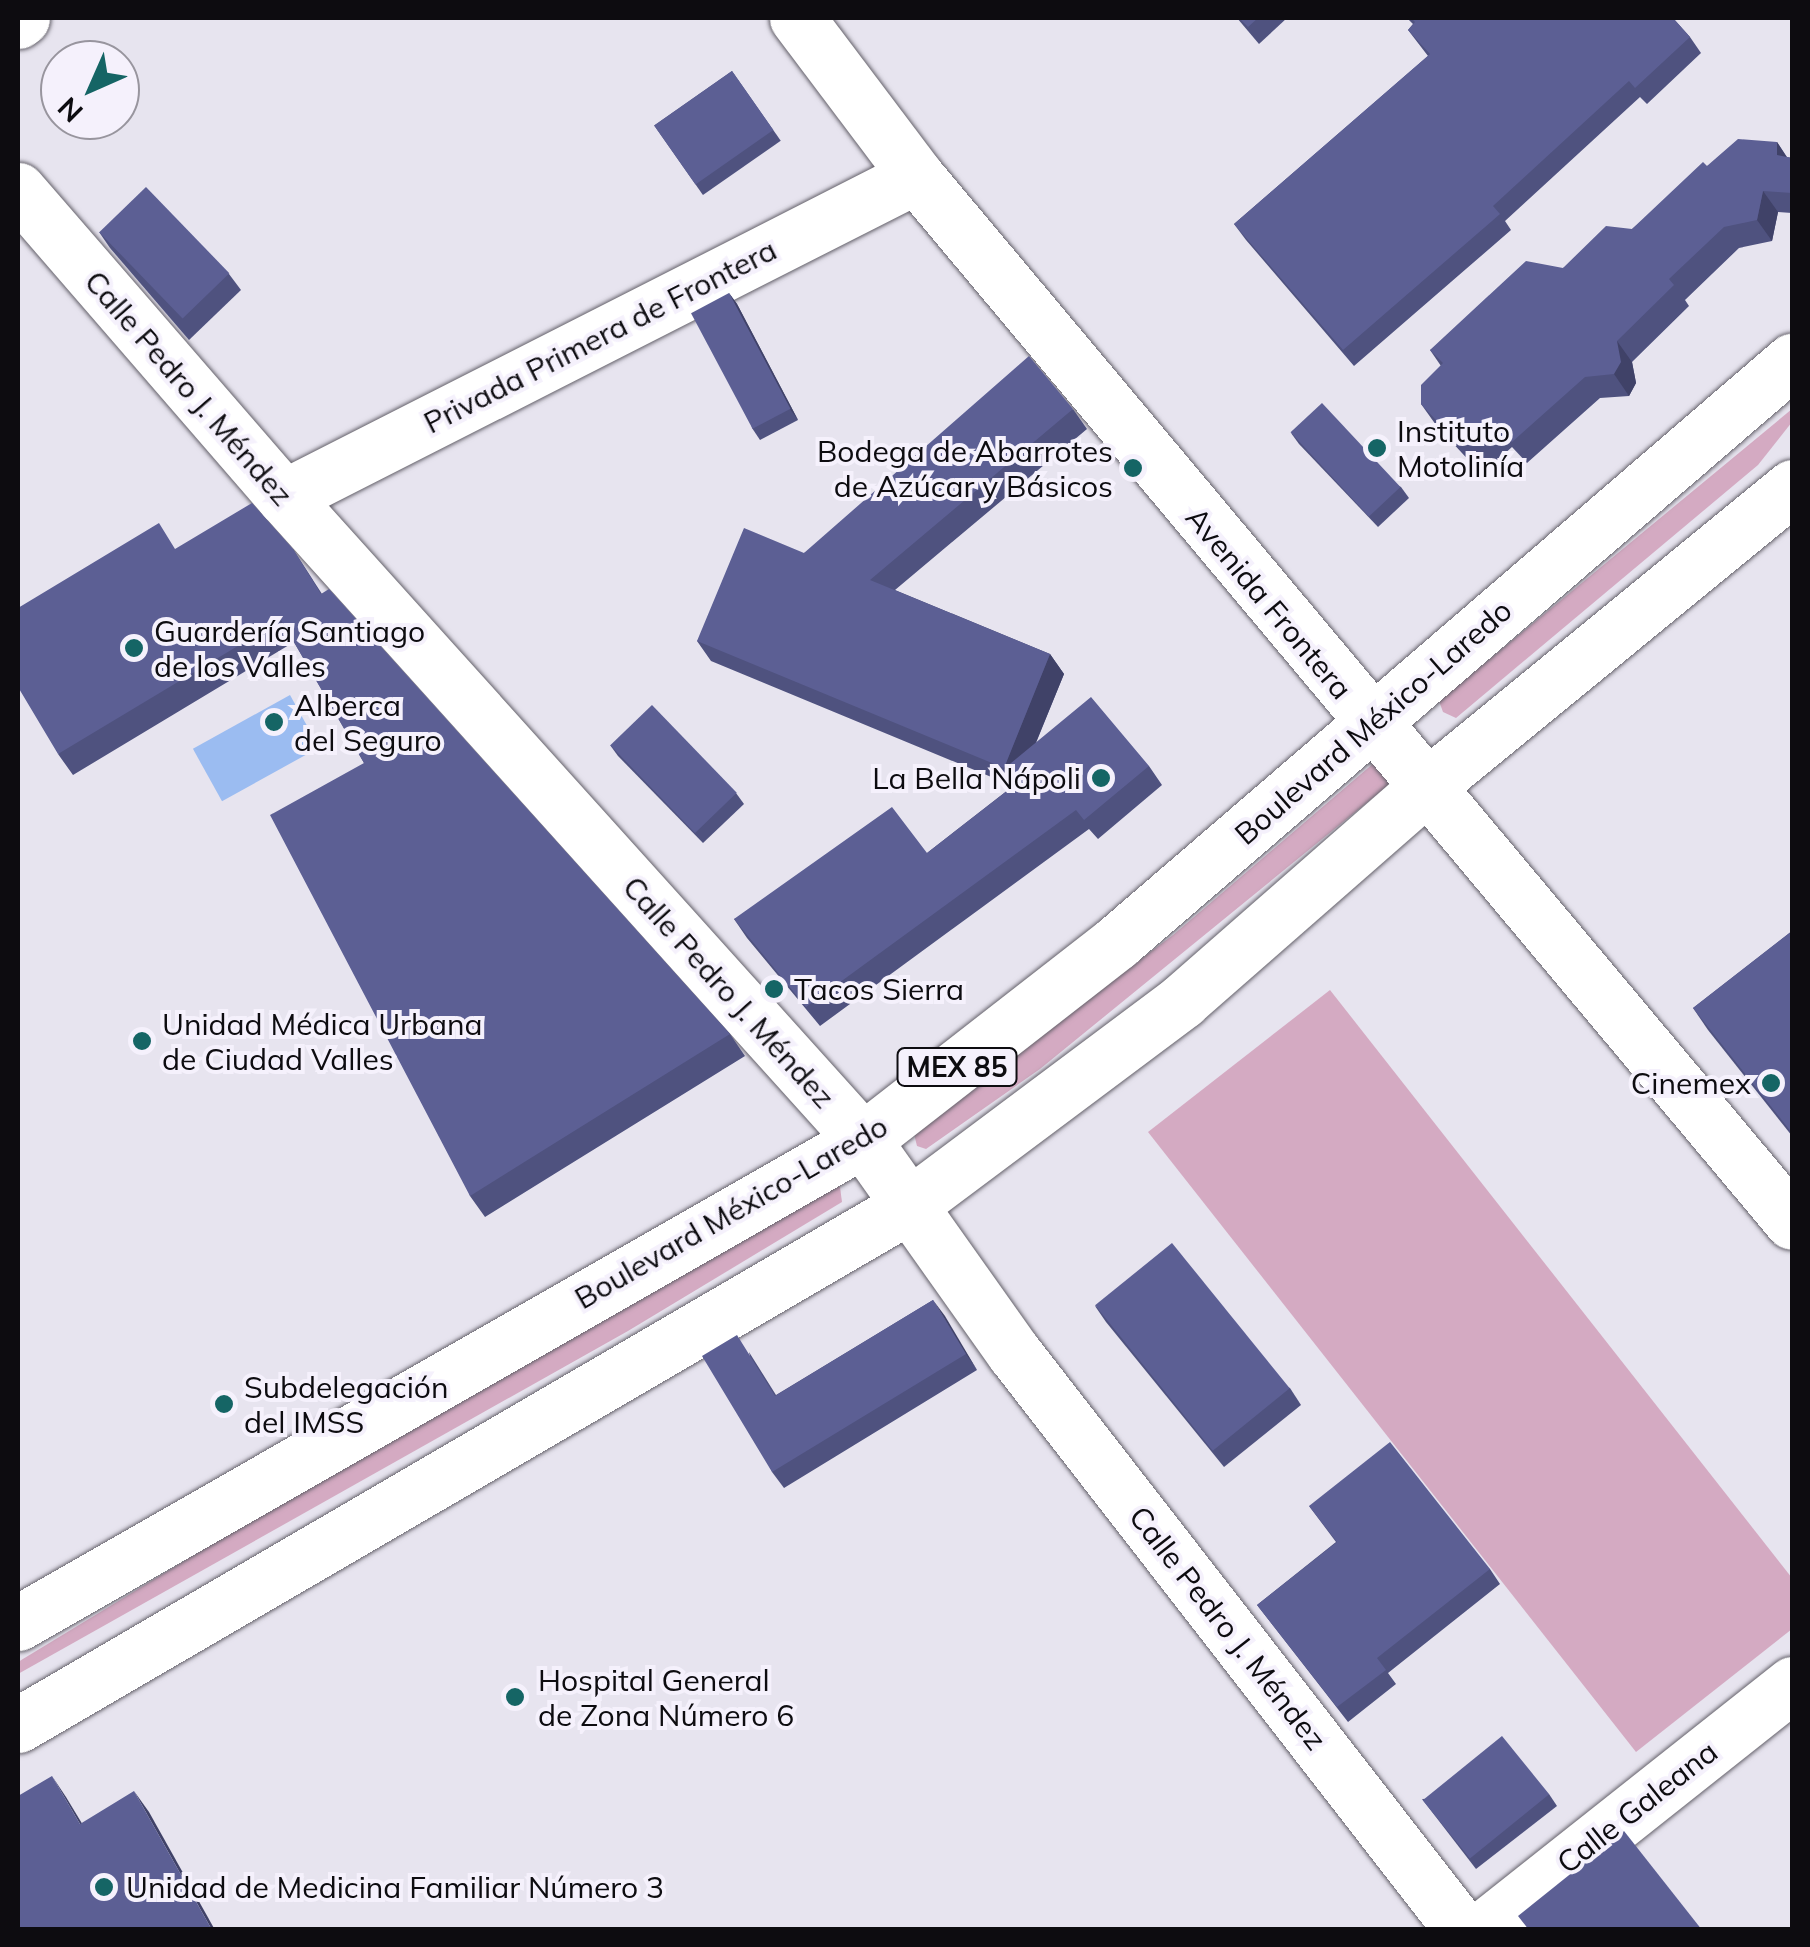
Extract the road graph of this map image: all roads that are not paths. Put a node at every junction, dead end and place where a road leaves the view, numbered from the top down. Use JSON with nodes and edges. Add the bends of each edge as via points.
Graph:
{"nodes":[{"id":1,"x":797,"y":18,"type":"edge"},
{"id":2,"x":916,"y":176,"type":"junction"},
{"id":3,"x":18,"y":190,"type":"edge"},
{"id":4,"x":1792,"y":362,"type":"edge"},
{"id":5,"x":1792,"y":487,"type":"edge"},
{"id":6,"x":284,"y":497,"type":"junction"},
{"id":7,"x":1370,"y":725,"type":"junction"},
{"id":8,"x":1431,"y":783,"type":"junction"},
{"id":9,"x":863,"y":1140,"type":"junction"},
{"id":10,"x":907,"y":1208,"type":"junction"},
{"id":11,"x":1792,"y":1222,"type":"edge"},
{"id":12,"x":18,"y":1622,"type":"edge"},
{"id":13,"x":1792,"y":1684,"type":"edge"},
{"id":14,"x":18,"y":1725,"type":"edge"},
{"id":15,"x":1462,"y":1930,"type":"edge"},
{"id":16,"x":1482,"y":1930,"type":"edge"}],
"edges":[{"from":1,"to":2,"type":"street","name":"Avenida Frontera"},
{"from":2,"to":6,"type":"street","name":"Privada Primera de Frontera"},
{"from":2,"to":7,"type":"street","name":"Avenida Frontera"},
{"from":3,"to":6,"type":"street","name":"Calle Pedro J. Méndez"},
{"from":4,"to":7,"type":"street","name":"Boulevard México-Laredo","number":"MEX 85"},
{"from":5,"to":8,"type":"street","number":"MEX 85"},
{"from":6,"to":9,"type":"street","name":"Calle Pedro J. Méndez"},
{"from":7,"to":8,"type":"street","name":"Avenida Frontera"},
{"from":7,"to":9,"type":"street","name":"Boulevard México-Laredo","number":"MEX 85","via":[[1117,942]]},
{"from":8,"to":10,"type":"street","number":"MEX 85","via":[[1182,1001]]},
{"from":8,"to":11,"type":"street","name":"Avenida Frontera"},
{"from":9,"to":10,"type":"street","name":"Calle Pedro J. Méndez"},
{"from":9,"to":12,"type":"street","name":"Boulevard México-Laredo","number":"MEX 85"},
{"from":10,"to":14,"type":"street","number":"MEX 85"},
{"from":10,"to":15,"type":"street","name":"Calle Pedro J. Méndez"},
{"from":13,"to":16,"type":"street","name":"Calle Galeana"}]}
